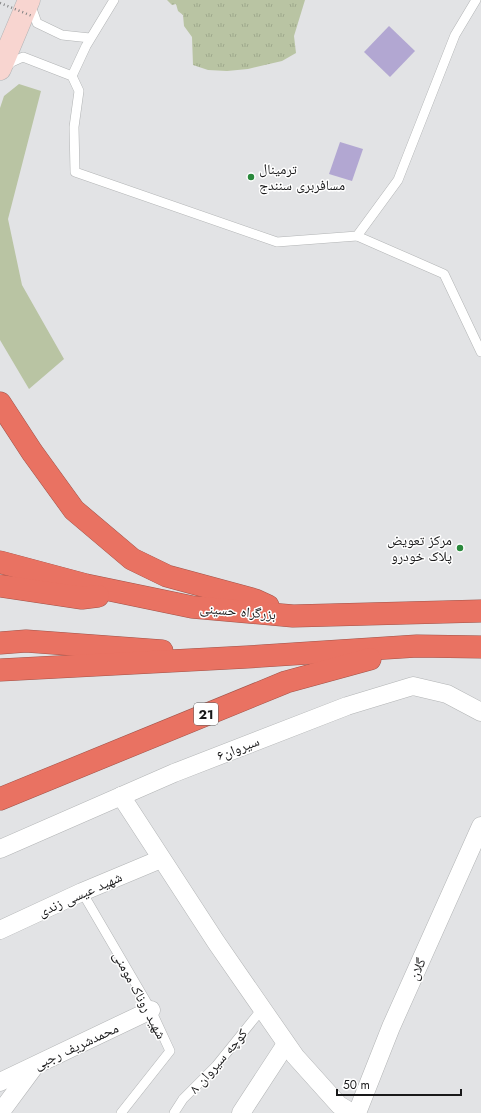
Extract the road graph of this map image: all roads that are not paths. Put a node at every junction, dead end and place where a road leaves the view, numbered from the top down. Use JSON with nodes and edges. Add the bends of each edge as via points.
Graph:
{"nodes":[{"id":1,"x":114,"y":0,"type":"edge"},
{"id":2,"x":476,"y":0,"type":"edge"},
{"id":3,"x":30,"y":6,"type":"edge"},
{"id":4,"x":90,"y":38,"type":"junction"},
{"id":5,"x":0,"y":69,"type":"edge"},
{"id":6,"x":0,"y":72,"type":"edge"},
{"id":7,"x":72,"y":76,"type":"junction"},
{"id":8,"x":357,"y":236,"type":"junction"},
{"id":9,"x":481,"y":352,"type":"edge"},
{"id":10,"x":0,"y":403,"type":"edge"},
{"id":11,"x":0,"y":562,"type":"edge"},
{"id":12,"x":0,"y":586,"type":"edge"},
{"id":13,"x":125,"y":592,"type":"junction"},
{"id":14,"x":481,"y":611,"type":"edge"},
{"id":15,"x":293,"y":616,"type":"junction"},
{"id":16,"x":0,"y":643,"type":"edge"},
{"id":17,"x":417,"y":646,"type":"junction"},
{"id":18,"x":481,"y":647,"type":"edge"},
{"id":19,"x":247,"y":657,"type":"junction"},
{"id":20,"x":0,"y":670,"type":"edge"},
{"id":21,"x":481,"y":712,"type":"edge"},
{"id":22,"x":120,"y":796,"type":"junction"},
{"id":23,"x":0,"y":799,"type":"edge"},
{"id":24,"x":481,"y":826,"type":"edge"},
{"id":25,"x":0,"y":849,"type":"edge"},
{"id":26,"x":161,"y":858,"type":"junction"},
{"id":27,"x":82,"y":892,"type":"junction"},
{"id":28,"x":0,"y":930,"type":"edge"},
{"id":29,"x":262,"y":1009,"type":"junction"},
{"id":30,"x":151,"y":1010,"type":"junction"},
{"id":31,"x":286,"y":1044,"type":"junction"},
{"id":32,"x":36,"y":1065,"type":"junction"},
{"id":33,"x":0,"y":1082,"type":"edge"},
{"id":34,"x":0,"y":1112,"type":"edge"},
{"id":35,"x":121,"y":1113,"type":"edge"},
{"id":36,"x":174,"y":1113,"type":"edge"},
{"id":37,"x":240,"y":1113,"type":"edge"},
{"id":38,"x":352,"y":1113,"type":"edge"},
{"id":39,"x":357,"y":1113,"type":"edge"}],
"edges":[{"from":1,"to":4,"type":"lane"},
{"from":2,"to":8,"type":"lane","via":[[455,35],[398,180]]},
{"from":3,"to":4,"type":"lane","via":[[37,23],[62,35]]},
{"from":3,"to":5,"type":"street"},
{"from":4,"to":7,"type":"lane"},
{"from":6,"to":7,"type":"lane","via":[[22,58]]},
{"from":7,"to":8,"type":"lane","via":[[79,91],[74,127],[75,172],[277,242]]},
{"from":8,"to":9,"type":"lane","via":[[444,274]]},
{"from":10,"to":15,"type":"highway","via":[[74,510],[132,559],[167,576],[255,600]]},
{"from":11,"to":13,"type":"highway","name":"بزرگراه حسینی","via":[[86,585]]},
{"from":12,"to":13,"type":"highway","via":[[82,598]]},
{"from":13,"to":15,"type":"highway","name":"بزرگراه حسینی","via":[[192,607]]},
{"from":14,"to":15,"type":"highway","name":"بزرگراه حسینی"},
{"from":16,"to":19,"type":"highway","via":[[26,641]]},
{"from":17,"to":18,"type":"highway","number":"21"},
{"from":17,"to":19,"type":"highway"},
{"from":17,"to":23,"type":"highway","number":"21","via":[[286,682]]},
{"from":19,"to":20,"type":"highway"},
{"from":21,"to":22,"type":"street","name":"سیروان۶","via":[[447,694],[413,686],[347,706]]},
{"from":22,"to":25,"type":"street","name":"سیروان۶"},
{"from":22,"to":26,"type":"street"},
{"from":24,"to":39,"type":"street","name":"گلان","via":[[391,1027]]},
{"from":26,"to":27,"type":"street","name":"شهید عیسی زندی"},
{"from":26,"to":29,"type":"street"},
{"from":27,"to":28,"type":"street","name":"شهید عیسی زندی"},
{"from":27,"to":30,"type":"lane","name":"شهید روناک مومنی"},
{"from":29,"to":31,"type":"street"},
{"from":29,"to":36,"type":"lane","name":"کوچه سیروان ۸","via":[[216,1066],[183,1099]]},
{"from":30,"to":32,"type":"street","name":"محمدشریف رجبی"},
{"from":30,"to":35,"type":"lane","name":"شهید روناک مومنی","via":[[170,1051]]},
{"from":31,"to":37,"type":"street"},
{"from":31,"to":38,"type":"street","via":[[339,1105]]},
{"from":32,"to":33,"type":"street","name":"محمدشریف رجبی"},
{"from":32,"to":34,"type":"street"}]}
